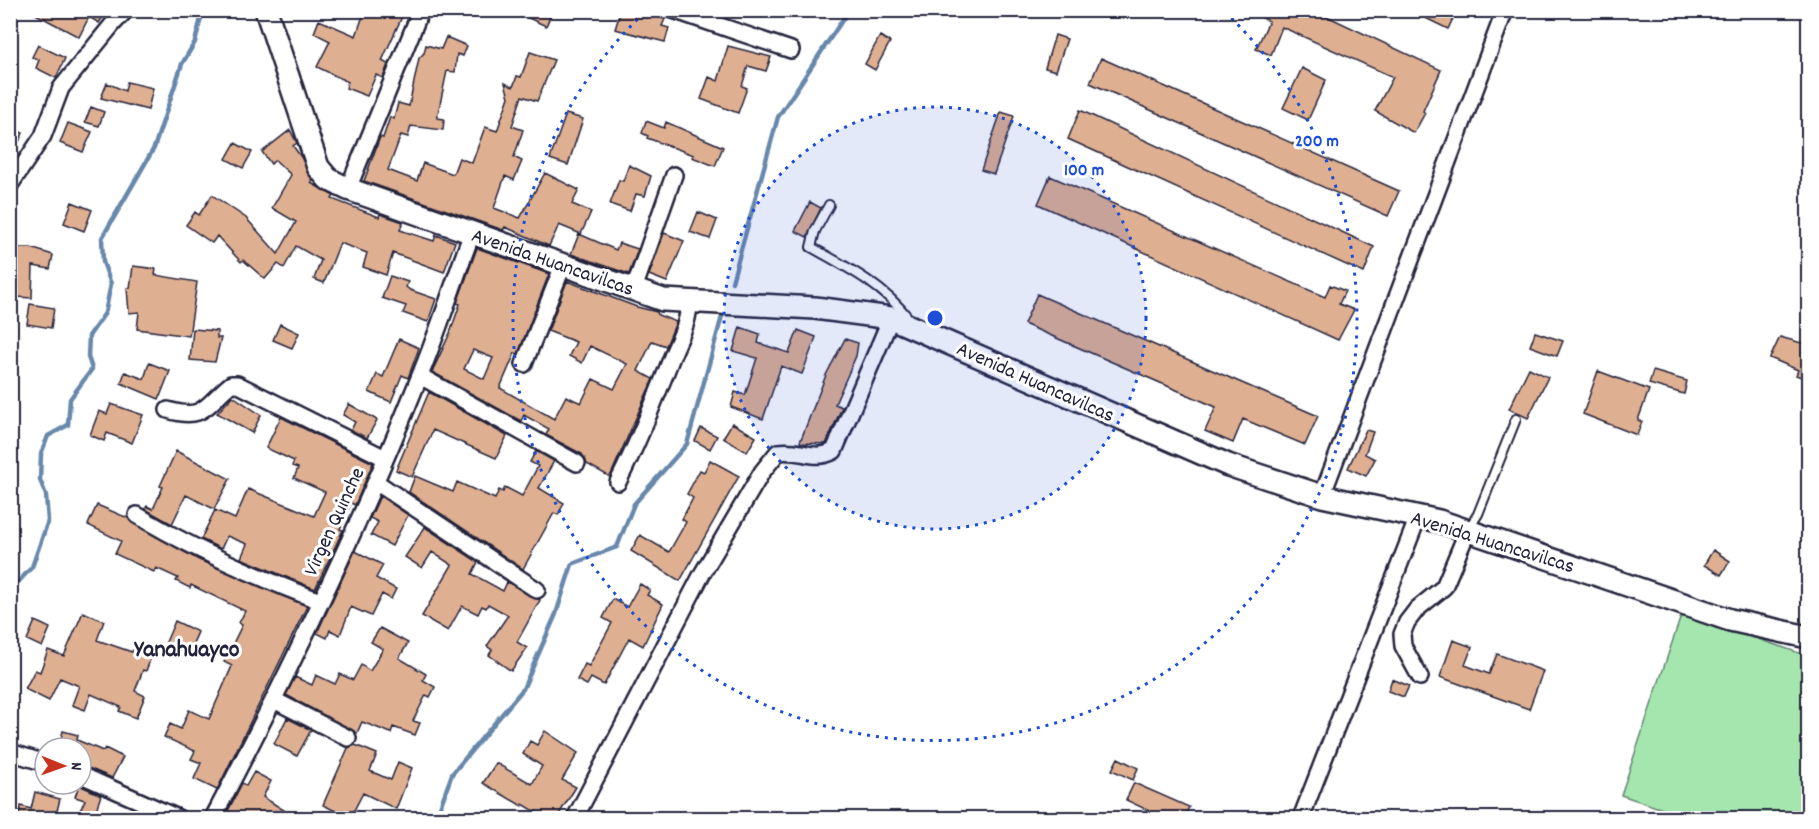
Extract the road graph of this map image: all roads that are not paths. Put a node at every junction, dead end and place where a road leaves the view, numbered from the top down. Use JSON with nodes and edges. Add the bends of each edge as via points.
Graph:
{"nodes":[{"id":1,"x":126,"y":10,"type":"edge"},
{"id":2,"x":266,"y":10,"type":"edge"},
{"id":3,"x":421,"y":10,"type":"edge"},
{"id":4,"x":673,"y":10,"type":"edge"},
{"id":5,"x":1505,"y":10,"type":"edge"},
{"id":6,"x":791,"y":50,"type":"dead end"},
{"id":7,"x":674,"y":175,"type":"dead end"},
{"id":8,"x":10,"y":185,"type":"edge"},
{"id":9,"x":348,"y":189,"type":"junction"},
{"id":10,"x":830,"y":205,"type":"dead end"},
{"id":11,"x":472,"y":232,"type":"junction"},
{"id":12,"x":564,"y":263,"type":"junction"},
{"id":13,"x":633,"y":289,"type":"junction"},
{"id":14,"x":688,"y":302,"type":"junction"},
{"id":15,"x":891,"y":318,"type":"junction"},
{"id":16,"x":917,"y":330,"type":"junction"},
{"id":17,"x":524,"y":364,"type":"dead end"},
{"id":18,"x":420,"y":376,"type":"junction"},
{"id":19,"x":168,"y":410,"type":"dead end"},
{"id":20,"x":1516,"y":419,"type":"dead end"},
{"id":21,"x":385,"y":458,"type":"junction"},
{"id":22,"x":577,"y":463,"type":"dead end"},
{"id":23,"x":376,"y":482,"type":"junction"},
{"id":24,"x":618,"y":483,"type":"dead end"},
{"id":25,"x":1322,"y":496,"type":"junction"},
{"id":26,"x":137,"y":515,"type":"dead end"},
{"id":27,"x":1418,"y":517,"type":"junction"},
{"id":28,"x":1468,"y":530,"type":"junction"},
{"id":29,"x":537,"y":590,"type":"dead end"},
{"id":30,"x":320,"y":601,"type":"junction"},
{"id":31,"x":1809,"y":637,"type":"edge"},
{"id":32,"x":1420,"y":676,"type":"dead end"},
{"id":33,"x":274,"y":700,"type":"junction"},
{"id":34,"x":348,"y":738,"type":"dead end"},
{"id":35,"x":10,"y":752,"type":"edge"},
{"id":36,"x":33,"y":759,"type":"edge"},
{"id":37,"x":93,"y":780,"type":"edge"},
{"id":38,"x":178,"y":819,"type":"edge"},
{"id":39,"x":213,"y":819,"type":"edge"},
{"id":40,"x":574,"y":819,"type":"edge"},
{"id":41,"x":1301,"y":819,"type":"edge"}],
"edges":[{"from":1,"to":8,"type":"street","via":[[61,88],[43,136]]},
{"from":2,"to":9,"type":"street","name":"Avenida Huancavilcas","via":[[318,167],[328,179]]},
{"from":3,"to":9,"type":"street"},
{"from":4,"to":6,"type":"street"},
{"from":5,"to":25,"type":"street"},
{"from":7,"to":13,"type":"street"},
{"from":9,"to":11,"type":"street","name":"Avenida Huancavilcas"},
{"from":10,"to":16,"type":"lane","via":[[811,247],[885,293]]},
{"from":11,"to":12,"type":"street","name":"Avenida Huancavilcas"},
{"from":11,"to":18,"type":"street","name":"Virgen Quinche"},
{"from":12,"to":13,"type":"street","name":"Avenida Huancavilcas"},
{"from":12,"to":17,"type":"street"},
{"from":13,"to":14,"type":"street","name":"Avenida Huancavilcas","via":[[663,300]]},
{"from":14,"to":15,"type":"street","name":"Avenida Huancavilcas","via":[[815,308]]},
{"from":14,"to":24,"type":"street","via":[[683,334]]},
{"from":15,"to":16,"type":"street","name":"Avenida Huancavilcas"},
{"from":15,"to":40,"type":"street","via":[[834,451],[821,457],[791,450],[778,452],[762,472],[702,574]]},
{"from":16,"to":25,"type":"street","name":"Avenida Huancavilcas","via":[[1228,465]]},
{"from":18,"to":21,"type":"street","name":"Virgen Quinche"},
{"from":18,"to":22,"type":"street"},
{"from":19,"to":21,"type":"street","via":[[192,415],[231,384],[237,384]]},
{"from":20,"to":28,"type":"lane"},
{"from":21,"to":23,"type":"street","name":"Virgen Quinche"},
{"from":23,"to":29,"type":"street"},
{"from":23,"to":30,"type":"street","name":"Virgen Quinche"},
{"from":25,"to":27,"type":"street","name":"Avenida Huancavilcas"},
{"from":26,"to":30,"type":"street","via":[[166,534]]},
{"from":27,"to":28,"type":"street","name":"Avenida Huancavilcas"},
{"from":27,"to":41,"type":"street"},
{"from":28,"to":31,"type":"street","name":"Avenida Huancavilcas","via":[[1730,620]]},
{"from":28,"to":32,"type":"street","via":[[1444,587],[1417,609],[1402,634],[1403,646]]},
{"from":30,"to":33,"type":"street","name":"Virgen Quinche"},
{"from":33,"to":34,"type":"street"},
{"from":33,"to":39,"type":"street","name":"Virgen Quinche"},
{"from":35,"to":36,"type":"street"},
{"from":37,"to":38,"type":"street"}]}
